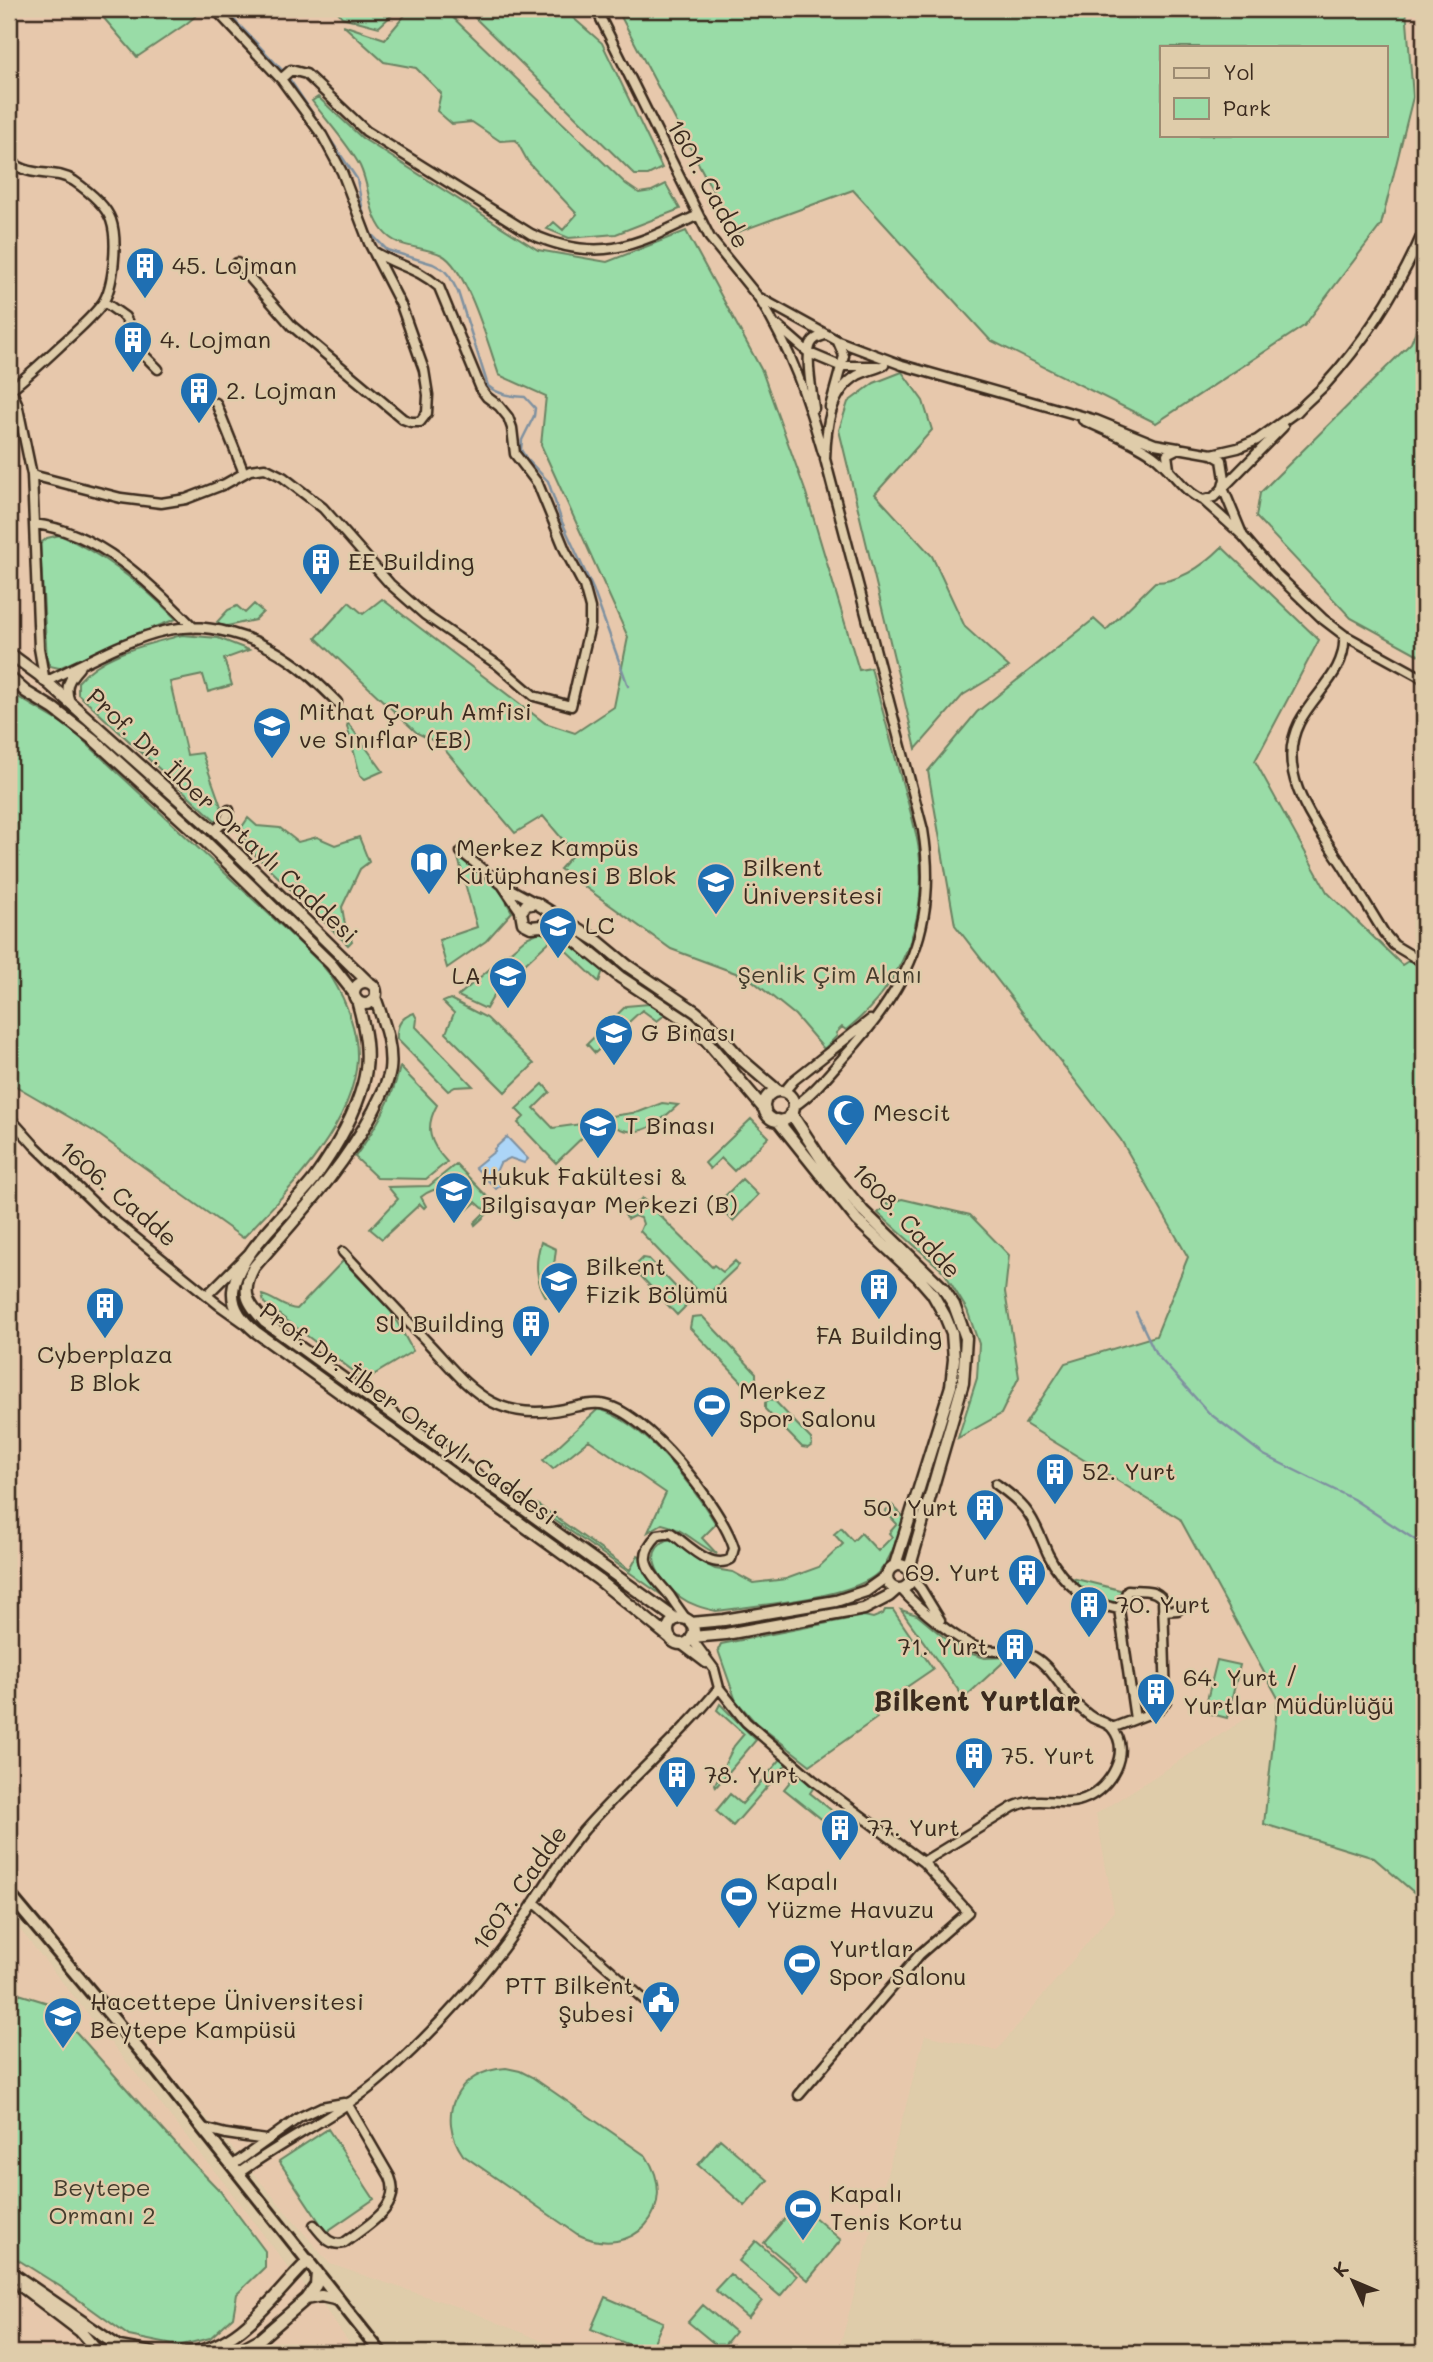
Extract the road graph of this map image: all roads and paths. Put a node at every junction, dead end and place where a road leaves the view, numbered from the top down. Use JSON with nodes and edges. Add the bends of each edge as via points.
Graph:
{"nodes":[{"id":1,"x":215,"y":9,"type":"edge"},
{"id":2,"x":596,"y":9,"type":"edge"},
{"id":3,"x":285,"y":75,"type":"junction"},
{"id":4,"x":9,"y":160,"type":"edge"},
{"id":5,"x":698,"y":215,"type":"junction"},
{"id":6,"x":1424,"y":230,"type":"edge"},
{"id":7,"x":373,"y":251,"type":"junction"},
{"id":8,"x":237,"y":263,"type":"dead end"},
{"id":9,"x":758,"y":297,"type":"junction"},
{"id":10,"x":104,"y":302,"type":"junction"},
{"id":11,"x":774,"y":322,"type":"junction"},
{"id":12,"x":825,"y":335,"type":"junction"},
{"id":13,"x":838,"y":341,"type":"junction"},
{"id":14,"x":809,"y":353,"type":"junction"},
{"id":15,"x":884,"y":365,"type":"junction"},
{"id":16,"x":902,"y":365,"type":"junction"},
{"id":17,"x":840,"y":366,"type":"junction"},
{"id":18,"x":158,"y":369,"type":"dead end"},
{"id":19,"x":10,"y":387,"type":"edge"},
{"id":20,"x":216,"y":403,"type":"dead end"},
{"id":21,"x":1300,"y":409,"type":"junction"},
{"id":22,"x":1070,"y":414,"type":"junction"},
{"id":23,"x":828,"y":420,"type":"junction"},
{"id":24,"x":815,"y":425,"type":"junction"},
{"id":25,"x":1180,"y":448,"type":"junction"},
{"id":26,"x":1212,"y":454,"type":"junction"},
{"id":27,"x":825,"y":459,"type":"junction"},
{"id":28,"x":1169,"y":469,"type":"junction"},
{"id":29,"x":244,"y":473,"type":"junction"},
{"id":30,"x":32,"y":475,"type":"junction"},
{"id":31,"x":1223,"y":488,"type":"junction"},
{"id":32,"x":1203,"y":500,"type":"junction"},
{"id":33,"x":34,"y":524,"type":"junction"},
{"id":34,"x":1243,"y":536,"type":"junction"},
{"id":35,"x":194,"y":628,"type":"junction"},
{"id":36,"x":1344,"y":635,"type":"junction"},
{"id":37,"x":39,"y":648,"type":"junction"},
{"id":38,"x":9,"y":653,"type":"edge"},
{"id":39,"x":41,"y":663,"type":"junction"},
{"id":40,"x":81,"y":666,"type":"junction"},
{"id":41,"x":30,"y":668,"type":"junction"},
{"id":42,"x":59,"y":676,"type":"junction"},
{"id":43,"x":9,"y":677,"type":"edge"},
{"id":44,"x":42,"y":679,"type":"junction"},
{"id":45,"x":1424,"y":679,"type":"edge"},
{"id":46,"x":29,"y":694,"type":"junction"},
{"id":47,"x":70,"y":702,"type":"junction"},
{"id":48,"x":337,"y":702,"type":"dead end"},
{"id":49,"x":229,"y":810,"type":"dead end"},
{"id":50,"x":215,"y":831,"type":"junction"},
{"id":51,"x":205,"y":841,"type":"junction"},
{"id":52,"x":461,"y":852,"type":"dead end"},
{"id":53,"x":501,"y":884,"type":"junction"},
{"id":54,"x":277,"y":892,"type":"junction"},
{"id":55,"x":268,"y":902,"type":"junction"},
{"id":56,"x":540,"y":905,"type":"junction"},
{"id":57,"x":521,"y":912,"type":"junction"},
{"id":58,"x":541,"y":926,"type":"junction"},
{"id":59,"x":1424,"y":963,"type":"edge"},
{"id":60,"x":368,"y":982,"type":"junction"},
{"id":61,"x":356,"y":996,"type":"junction"},
{"id":62,"x":375,"y":998,"type":"junction"},
{"id":63,"x":886,"y":1007,"type":"junction"},
{"id":64,"x":781,"y":1091,"type":"junction"},
{"id":65,"x":765,"y":1110,"type":"junction"},
{"id":66,"x":792,"y":1110,"type":"junction"},
{"id":67,"x":9,"y":1117,"type":"edge"},
{"id":68,"x":777,"y":1120,"type":"junction"},
{"id":69,"x":252,"y":1251,"type":"junction"},
{"id":70,"x":343,"y":1252,"type":"dead end"},
{"id":71,"x":207,"y":1295,"type":"junction"},
{"id":72,"x":246,"y":1323,"type":"junction"},
{"id":73,"x":996,"y":1484,"type":"dead end"},
{"id":74,"x":895,"y":1565,"type":"junction"},
{"id":75,"x":910,"y":1573,"type":"junction"},
{"id":76,"x":887,"y":1576,"type":"junction"},
{"id":77,"x":899,"y":1589,"type":"junction"},
{"id":78,"x":1119,"y":1609,"type":"junction"},
{"id":79,"x":1178,"y":1610,"type":"dead end"},
{"id":80,"x":1163,"y":1611,"type":"junction"},
{"id":81,"x":684,"y":1621,"type":"junction"},
{"id":82,"x":944,"y":1626,"type":"junction"},
{"id":83,"x":669,"y":1637,"type":"junction"},
{"id":84,"x":692,"y":1638,"type":"junction"},
{"id":85,"x":681,"y":1644,"type":"junction"},
{"id":86,"x":714,"y":1669,"type":"junction"},
{"id":87,"x":719,"y":1688,"type":"junction"},
{"id":88,"x":1135,"y":1719,"type":"junction"},
{"id":89,"x":1112,"y":1728,"type":"junction"},
{"id":90,"x":923,"y":1862,"type":"junction"},
{"id":91,"x":9,"y":1894,"type":"edge"},
{"id":92,"x":534,"y":1902,"type":"junction"},
{"id":93,"x":650,"y":2005,"type":"dead end"},
{"id":94,"x":799,"y":2095,"type":"dead end"},
{"id":95,"x":347,"y":2103,"type":"junction"},
{"id":96,"x":203,"y":2128,"type":"junction"},
{"id":97,"x":266,"y":2140,"type":"junction"},
{"id":98,"x":236,"y":2169,"type":"junction"},
{"id":99,"x":314,"y":2225,"type":"dead end"},
{"id":100,"x":309,"y":2260,"type":"junction"},
{"id":101,"x":9,"y":2271,"type":"edge"},
{"id":102,"x":317,"y":2272,"type":"junction"},
{"id":103,"x":9,"y":2278,"type":"edge"},
{"id":104,"x":306,"y":2299,"type":"junction"},
{"id":105,"x":340,"y":2300,"type":"junction"},
{"id":106,"x":113,"y":2343,"type":"junction"},
{"id":107,"x":123,"y":2351,"type":"edge"},
{"id":108,"x":99,"y":2353,"type":"edge"},
{"id":109,"x":107,"y":2353,"type":"edge"},
{"id":110,"x":152,"y":2353,"type":"edge"},
{"id":111,"x":188,"y":2353,"type":"edge"},
{"id":112,"x":234,"y":2353,"type":"edge"},
{"id":113,"x":381,"y":2353,"type":"edge"}],
"edges":[{"from":1,"to":3,"type":"street"},
{"from":2,"to":5,"type":"street","name":"1601. Cadde"},
{"from":3,"to":5,"type":"street","via":[[306,74],[366,131],[545,241],[580,250],[615,249]]},
{"from":3,"to":7,"type":"street","via":[[342,172]]},
{"from":4,"to":10,"type":"street","via":[[27,172],[72,180],[106,211],[113,231],[113,271]]},
{"from":5,"to":9,"type":"street","name":"1601. Cadde","via":[[710,238]]},
{"from":6,"to":21,"type":"street","via":[[1377,316],[1325,385]]},
{"from":7,"to":8,"type":"street","via":[[401,305],[424,370],[427,413],[420,422],[403,419],[308,341]]},
{"from":7,"to":29,"type":"street","via":[[426,275],[439,287],[481,389],[508,417],[515,454],[538,484],[584,586],[590,625],[571,706],[534,696],[407,601],[323,508],[283,477],[265,468]]},
{"from":9,"to":11,"type":"street"},
{"from":9,"to":12,"type":"street","name":"1601. Cadde"},
{"from":10,"to":18,"type":"street","via":[[125,317],[145,356]]},
{"from":10,"to":19,"type":"street","via":[[37,370]]},
{"from":11,"to":14,"type":"street"},
{"from":11,"to":24,"type":"street"},
{"from":12,"to":13,"type":"street","name":"1601. Cadde"},
{"from":12,"to":14,"type":"street","via":[[816,338]]},
{"from":13,"to":16,"type":"street","name":"1601. Cadde"},
{"from":13,"to":17,"type":"street","via":[[844,356]]},
{"from":14,"to":17,"type":"street"},
{"from":14,"to":24,"type":"street"},
{"from":15,"to":16,"type":"street"},
{"from":15,"to":17,"type":"street"},
{"from":15,"to":23,"type":"street","via":[[848,383]]},
{"from":16,"to":22,"type":"street","name":"1601. Cadde"},
{"from":17,"to":23,"type":"street"},
{"from":19,"to":30,"type":"street","via":[[18,403]]},
{"from":20,"to":29,"type":"street"},
{"from":21,"to":26,"type":"street","via":[[1257,440]]},
{"from":21,"to":31,"type":"street"},
{"from":22,"to":25,"type":"street","name":"1601. Cadde","via":[[1155,444]]},
{"from":22,"to":28,"type":"street","name":"1601. Cadde","via":[[1127,440]]},
{"from":23,"to":27,"type":"street"},
{"from":24,"to":27,"type":"street"},
{"from":25,"to":26,"type":"street"},
{"from":25,"to":28,"type":"street","via":[[1167,454]]},
{"from":26,"to":31,"type":"street","via":[[1222,460]]},
{"from":27,"to":63,"type":"street","via":[[926,852],[927,894],[921,931],[909,968]]},
{"from":28,"to":32,"type":"street"},
{"from":29,"to":30,"type":"street","via":[[210,491],[161,503],[121,498]]},
{"from":30,"to":33,"type":"street"},
{"from":31,"to":32,"type":"street"},
{"from":31,"to":34,"type":"street"},
{"from":32,"to":34,"type":"street"},
{"from":33,"to":35,"type":"street","via":[[67,531],[96,546],[135,572]]},
{"from":33,"to":37,"type":"street"},
{"from":34,"to":36,"type":"street","via":[[1294,593]]},
{"from":35,"to":40,"type":"street","via":[[150,635]]},
{"from":35,"to":48,"type":"street","via":[[244,637],[287,658]]},
{"from":36,"to":45,"type":"street"},
{"from":36,"to":59,"type":"street","via":[[1340,663],[1299,723],[1291,748],[1294,778],[1310,817],[1384,933],[1394,945]]},
{"from":37,"to":39,"type":"street"},
{"from":37,"to":41,"type":"street"},
{"from":38,"to":41,"type":"street","name":"Prof. Dr. İlber Ortaylı Caddesi"},
{"from":39,"to":42,"type":"street"},
{"from":39,"to":44,"type":"street"},
{"from":40,"to":42,"type":"street"},
{"from":40,"to":47,"type":"street","via":[[68,684]]},
{"from":41,"to":44,"type":"street","name":"Prof. Dr. İlber Ortaylı Caddesi"},
{"from":42,"to":44,"type":"street"},
{"from":43,"to":46,"type":"street","name":"Prof. Dr. İlber Ortaylı Caddesi"},
{"from":44,"to":46,"type":"street","via":[[44,690],[39,695]]},
{"from":44,"to":46,"type":"street","via":[[33,674],[26,679],[23,685]]},
{"from":44,"to":47,"type":"street","name":"Prof. Dr. İlber Ortaylı Caddesi"},
{"from":46,"to":51,"type":"street","name":"Prof. Dr. İlber Ortaylı Caddesi","via":[[93,739]]},
{"from":47,"to":50,"type":"street","name":"Prof. Dr. İlber Ortaylı Caddesi"},
{"from":49,"to":50,"type":"street"},
{"from":50,"to":51,"type":"street"},
{"from":50,"to":54,"type":"street","name":"Prof. Dr. İlber Ortaylı Caddesi"},
{"from":51,"to":55,"type":"street","name":"Prof. Dr. İlber Ortaylı Caddesi"},
{"from":52,"to":53,"type":"street"},
{"from":53,"to":56,"type":"street"},
{"from":53,"to":57,"type":"street"},
{"from":54,"to":55,"type":"street"},
{"from":54,"to":60,"type":"street","name":"Prof. Dr. İlber Ortaylı Caddesi"},
{"from":55,"to":61,"type":"street","name":"Prof. Dr. İlber Ortaylı Caddesi","via":[[331,964]]},
{"from":56,"to":57,"type":"street","via":[[526,905]]},
{"from":56,"to":58,"type":"street","via":[[546,918]]},
{"from":56,"to":64,"type":"street","name":"1608. Cadde","via":[[696,1012],[742,1060]]},
{"from":57,"to":58,"type":"street","name":"1608. Cadde","via":[[523,923],[531,928]]},
{"from":58,"to":65,"type":"street","name":"1608. Cadde","via":[[566,933],[620,977],[688,1022]]},
{"from":60,"to":61,"type":"street","via":[[358,984]]},
{"from":60,"to":62,"type":"street","name":"Prof. Dr. İlber Ortaylı Caddesi","via":[[375,988]]},
{"from":61,"to":62,"type":"street","via":[[367,1004]]},
{"from":61,"to":69,"type":"street","name":"Prof. Dr. İlber Ortaylı Caddesi","via":[[367,1055],[355,1108],[313,1180]]},
{"from":62,"to":81,"type":"street","name":"Prof. Dr. İlber Ortaylı Caddesi","via":[[390,1054],[386,1086],[335,1171],[254,1267],[248,1277],[247,1299],[265,1322]]},
{"from":63,"to":64,"type":"street"},
{"from":63,"to":66,"type":"street"},
{"from":64,"to":65,"type":"street","via":[[770,1093]]},
{"from":64,"to":66,"type":"street","name":"1608. Cadde","via":[[791,1096]]},
{"from":65,"to":68,"type":"street","name":"1608. Cadde"},
{"from":66,"to":68,"type":"street","via":[[786,1120]]},
{"from":66,"to":75,"type":"street","name":"1608. Cadde","via":[[825,1165],[863,1211],[943,1288],[966,1338],[963,1382]]},
{"from":67,"to":71,"type":"street","name":"1606. Cadde","via":[[100,1209]]},
{"from":68,"to":74,"type":"street","name":"1608. Cadde","via":[[857,1220],[932,1293],[951,1333],[951,1385]]},
{"from":69,"to":71,"type":"street"},
{"from":69,"to":72,"type":"street","name":"Prof. Dr. İlber Ortaylı Caddesi","via":[[233,1294]]},
{"from":70,"to":81,"type":"street","via":[[479,1394],[495,1404],[529,1413],[601,1404],[632,1417],[653,1436],[702,1490],[734,1548],[732,1559],[717,1563],[671,1533],[659,1535],[649,1546],[645,1554],[650,1572]]},
{"from":71,"to":72,"type":"street","name":"1606. Cadde"},
{"from":72,"to":83,"type":"street","name":"Prof. Dr. İlber Ortaylı Caddesi","via":[[599,1580]]},
{"from":73,"to":78,"type":"street","via":[[1027,1511],[1049,1556],[1072,1588],[1100,1605]]},
{"from":74,"to":75,"type":"street","via":[[905,1565]]},
{"from":74,"to":76,"type":"street","name":"1608. Cadde"},
{"from":75,"to":77,"type":"street","name":"1608. Cadde","via":[[905,1587]]},
{"from":75,"to":82,"type":"street"},
{"from":76,"to":77,"type":"street"},
{"from":76,"to":81,"type":"street","via":[[866,1591],[836,1601],[724,1620]]},
{"from":77,"to":82,"type":"street"},
{"from":77,"to":84,"type":"street","via":[[864,1609]]},
{"from":78,"to":80,"type":"street","via":[[1128,1590],[1154,1591],[1163,1600]]},
{"from":78,"to":88,"type":"street"},
{"from":79,"to":80,"type":"street"},
{"from":80,"to":88,"type":"street","via":[[1166,1701],[1159,1710]]},
{"from":81,"to":83,"type":"street","via":[[668,1628]]},
{"from":81,"to":84,"type":"street","via":[[693,1630]]},
{"from":82,"to":89,"type":"street","via":[[979,1649],[1035,1657],[1082,1710]]},
{"from":83,"to":85,"type":"street","name":"Prof. Dr. İlber Ortaylı Caddesi"},
{"from":84,"to":85,"type":"street"},
{"from":84,"to":86,"type":"street"},
{"from":85,"to":86,"type":"street"},
{"from":86,"to":87,"type":"street"},
{"from":87,"to":90,"type":"street","via":[[771,1745]]},
{"from":87,"to":92,"type":"street","name":"1607. Cadde","via":[[584,1830]]},
{"from":88,"to":89,"type":"street"},
{"from":89,"to":90,"type":"street","via":[[1118,1743],[1116,1768],[1097,1793],[1084,1800],[1013,1807]]},
{"from":90,"to":94,"type":"street","via":[[968,1912],[920,1954]]},
{"from":91,"to":96,"type":"main road"},
{"from":92,"to":93,"type":"street"},
{"from":92,"to":95,"type":"street","name":"1607. Cadde","via":[[502,1949],[433,2028],[382,2079]]},
{"from":95,"to":97,"type":"street","name":"1607. Cadde","via":[[311,2111]]},
{"from":95,"to":98,"type":"street","name":"1607. Cadde"},
{"from":95,"to":99,"type":"street","via":[[390,2177],[393,2194],[382,2213],[344,2243],[328,2241]]},
{"from":96,"to":97,"type":"street"},
{"from":96,"to":98,"type":"main road"},
{"from":97,"to":98,"type":"street","name":"1607. Cadde"},
{"from":98,"to":100,"type":"main road"},
{"from":100,"to":102,"type":"main road"},
{"from":100,"to":111,"type":"street","via":[[246,2326],[213,2347]]},
{"from":101,"to":106,"type":"street"},
{"from":102,"to":104,"type":"street","via":[[316,2285]]},
{"from":102,"to":105,"type":"main road"},
{"from":103,"to":108,"type":"street","via":[[73,2325]]},
{"from":104,"to":105,"type":"street","via":[[325,2296]]},
{"from":104,"to":112,"type":"street","via":[[260,2339]]},
{"from":105,"to":113,"type":"main road"},
{"from":106,"to":107,"type":"street"},
{"from":106,"to":109,"type":"street"},
{"from":107,"to":110,"type":"street"}]}
